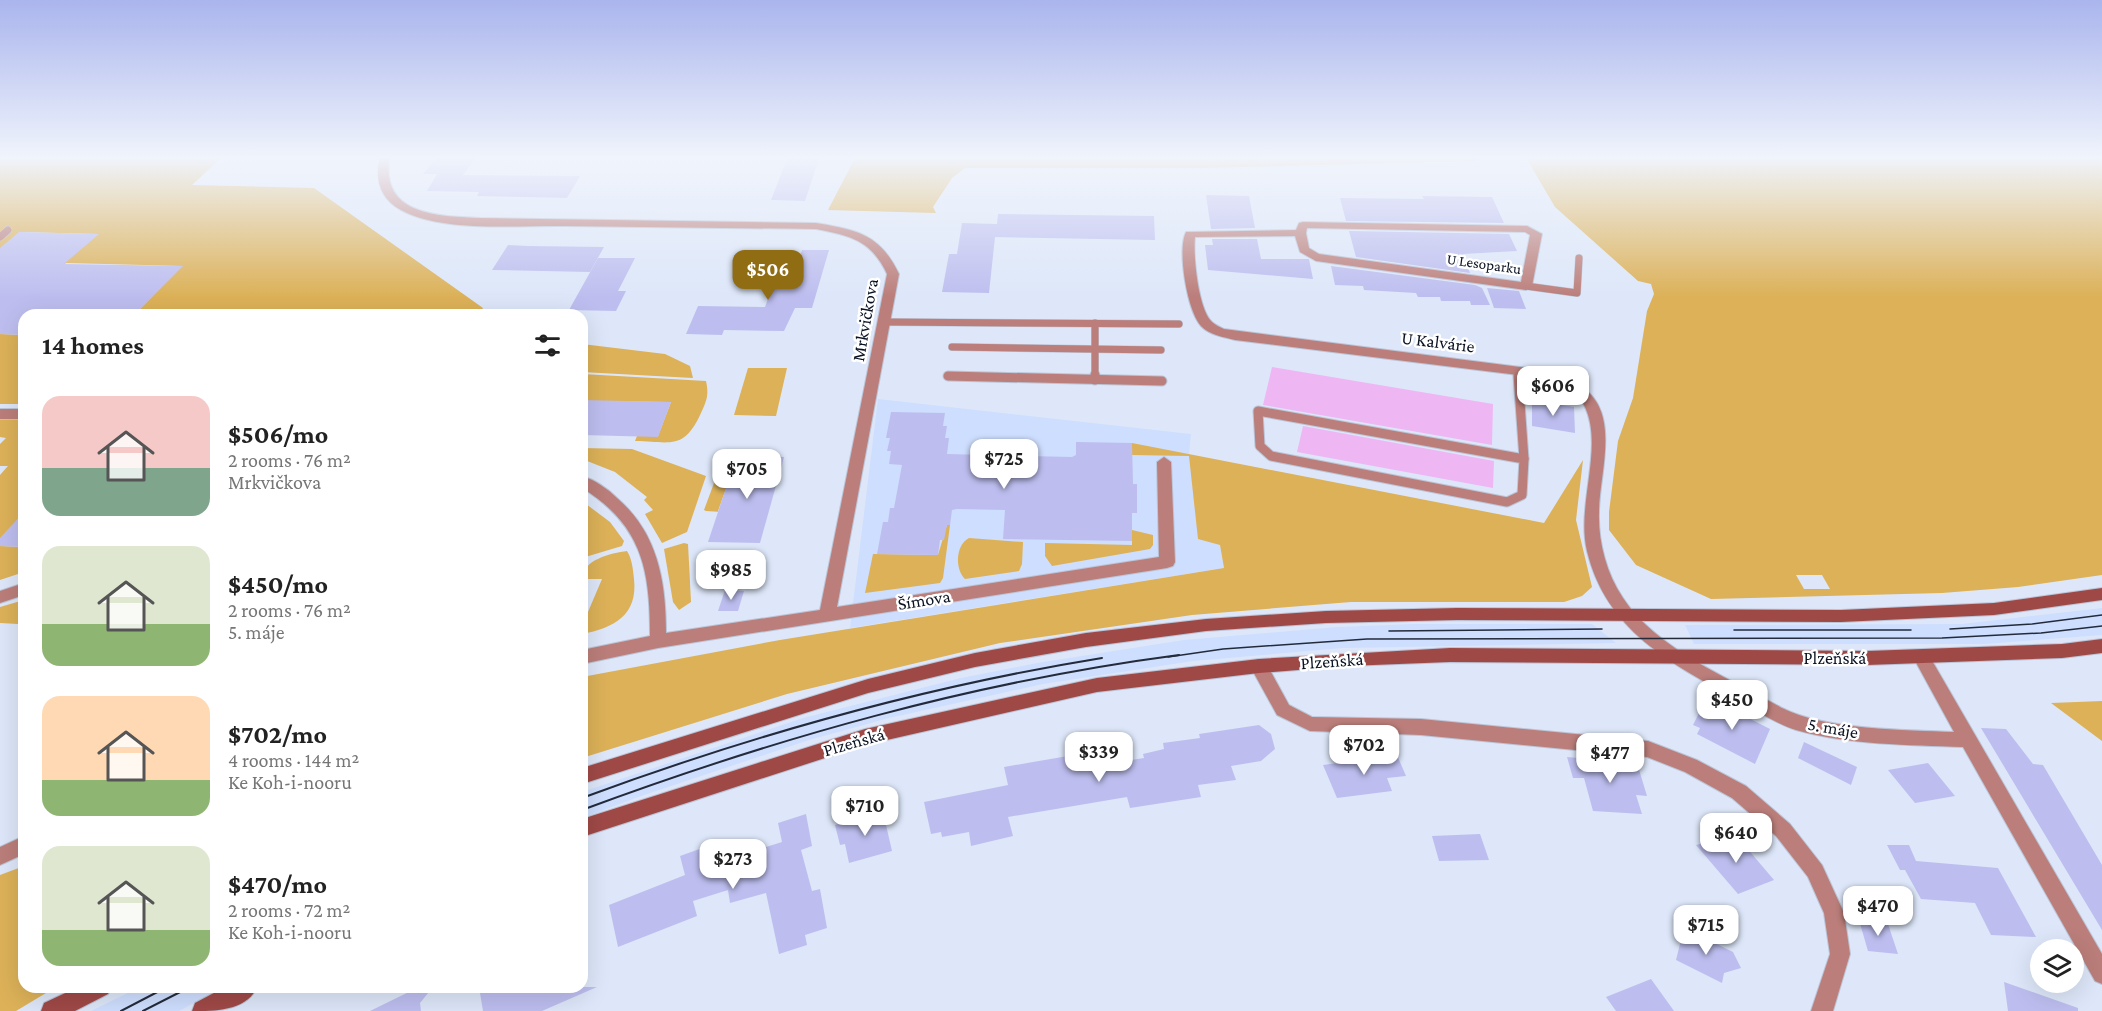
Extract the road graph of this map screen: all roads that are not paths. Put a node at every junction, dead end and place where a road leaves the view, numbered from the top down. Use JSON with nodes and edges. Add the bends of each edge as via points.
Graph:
{"nodes":[{"id":1,"x":399,"y":203,"type":"edge"},
{"id":2,"x":8,"y":230,"type":"dead end"},
{"id":3,"x":1300,"y":233,"type":"junction"},
{"id":4,"x":0,"y":237,"type":"edge"},
{"id":5,"x":1579,"y":258,"type":"dead end"},
{"id":6,"x":1526,"y":286,"type":"junction"},
{"id":7,"x":884,"y":322,"type":"junction"},
{"id":8,"x":1095,"y":322,"type":"junction"},
{"id":9,"x":1179,"y":324,"type":"dead end"},
{"id":10,"x":1236,"y":336,"type":"joint"},
{"id":11,"x":952,"y":347,"type":"dead end"},
{"id":12,"x":1095,"y":349,"type":"junction"},
{"id":13,"x":1161,"y":350,"type":"dead end"},
{"id":14,"x":1518,"y":371,"type":"junction"},
{"id":15,"x":948,"y":376,"type":"dead end"},
{"id":16,"x":1095,"y":380,"type":"junction"},
{"id":17,"x":1162,"y":381,"type":"dead end"},
{"id":18,"x":0,"y":414,"type":"edge"},
{"id":19,"x":18,"y":414,"type":"edge"},
{"id":20,"x":1524,"y":459,"type":"junction"},
{"id":21,"x":1164,"y":462,"type":"dead end"},
{"id":22,"x":588,"y":484,"type":"edge"},
{"id":23,"x":18,"y":591,"type":"edge"},
{"id":24,"x":2102,"y":594,"type":"edge"},
{"id":25,"x":0,"y":597,"type":"edge"},
{"id":26,"x":1623,"y":613,"type":"junction"},
{"id":27,"x":827,"y":615,"type":"junction"},
{"id":28,"x":658,"y":641,"type":"junction"},
{"id":29,"x":2102,"y":646,"type":"edge"},
{"id":30,"x":588,"y":656,"type":"edge"},
{"id":31,"x":1679,"y":657,"type":"junction"},
{"id":32,"x":1921,"y":657,"type":"junction"},
{"id":33,"x":1259,"y":666,"type":"junction"},
{"id":34,"x":1967,"y":740,"type":"junction"},
{"id":35,"x":588,"y":774,"type":"edge"},
{"id":36,"x":588,"y":826,"type":"edge"},
{"id":37,"x":18,"y":847,"type":"edge"},
{"id":38,"x":0,"y":856,"type":"edge"},
{"id":39,"x":2102,"y":974,"type":"edge"},
{"id":40,"x":89,"y":993,"type":"edge"},
{"id":41,"x":235,"y":993,"type":"edge"},
{"id":42,"x":52,"y":1011,"type":"edge"},
{"id":43,"x":203,"y":1011,"type":"edge"},
{"id":44,"x":1822,"y":1011,"type":"edge"}],
"edges":[{"from":1,"to":7,"type":"street","name":"Mrkvičkova","via":[[413,212],[440,218],[816,226],[854,233],[874,243],[887,258],[893,274]]},
{"from":2,"to":4,"type":"lane"},
{"from":3,"to":6,"type":"street","name":"U Lesoparku","via":[[1304,250],[1316,257]]},
{"from":3,"to":6,"type":"street","name":"U Lesoparku","via":[[1303,225],[1527,229],[1536,234]]},
{"from":3,"to":10,"type":"street","name":"U Lesoparku","via":[[1189,235],[1199,316],[1210,328]]},
{"from":5,"to":6,"type":"lane","via":[[1577,293]]},
{"from":7,"to":8,"type":"lane"},
{"from":7,"to":27,"type":"street","name":"Mrkvičkova"},
{"from":8,"to":9,"type":"lane"},
{"from":8,"to":12,"type":"lane"},
{"from":10,"to":14,"type":"street","name":"U Kalvárie"},
{"from":11,"to":12,"type":"lane"},
{"from":12,"to":13,"type":"lane"},
{"from":12,"to":16,"type":"lane"},
{"from":14,"to":20,"type":"lane"},
{"from":14,"to":26,"type":"street","name":"U Kalvárie","via":[[1570,385],[1586,397],[1595,411],[1598,445],[1591,514],[1594,537],[1607,586]]},
{"from":15,"to":16,"type":"lane"},
{"from":16,"to":17,"type":"lane"},
{"from":18,"to":19,"type":"street"},
{"from":20,"to":20,"type":"lane","via":[[1522,495],[1507,502],[1272,456],[1260,446],[1258,411]]},
{"from":21,"to":27,"type":"street","name":"Šímova","via":[[1167,562]]},
{"from":22,"to":28,"type":"street","via":[[606,494],[631,519],[646,543],[655,571]]},
{"from":23,"to":25,"type":"street"},
{"from":24,"to":26,"type":"main road","via":[[1994,609],[1842,616]]},
{"from":26,"to":31,"type":"street","name":"5. máje"},
{"from":26,"to":35,"type":"main road","via":[[1326,617],[1206,625],[1086,640],[975,660],[868,686]]},
{"from":27,"to":28,"type":"street","name":"Šímova"},
{"from":28,"to":30,"type":"street","name":"Šímova"},
{"from":29,"to":32,"type":"main road","name":"Plzeňská"},
{"from":31,"to":32,"type":"main road","name":"Plzeňská"},
{"from":31,"to":33,"type":"main road","name":"Plzeňská","via":[[1450,656]]},
{"from":31,"to":34,"type":"street","name":"5. máje","via":[[1796,722],[1879,736]]},
{"from":32,"to":34,"type":"street"},
{"from":33,"to":36,"type":"main road","name":"Plzeňská","via":[[1097,686],[865,737]]},
{"from":33,"to":44,"type":"street","via":[[1282,710],[1310,724],[1421,727],[1648,749],[1691,766],[1739,792],[1783,830],[1815,871],[1834,913],[1840,954]]},
{"from":34,"to":39,"type":"street"},
{"from":37,"to":38,"type":"street"},
{"from":40,"to":42,"type":"main road"},
{"from":41,"to":43,"type":"main road"}]}
